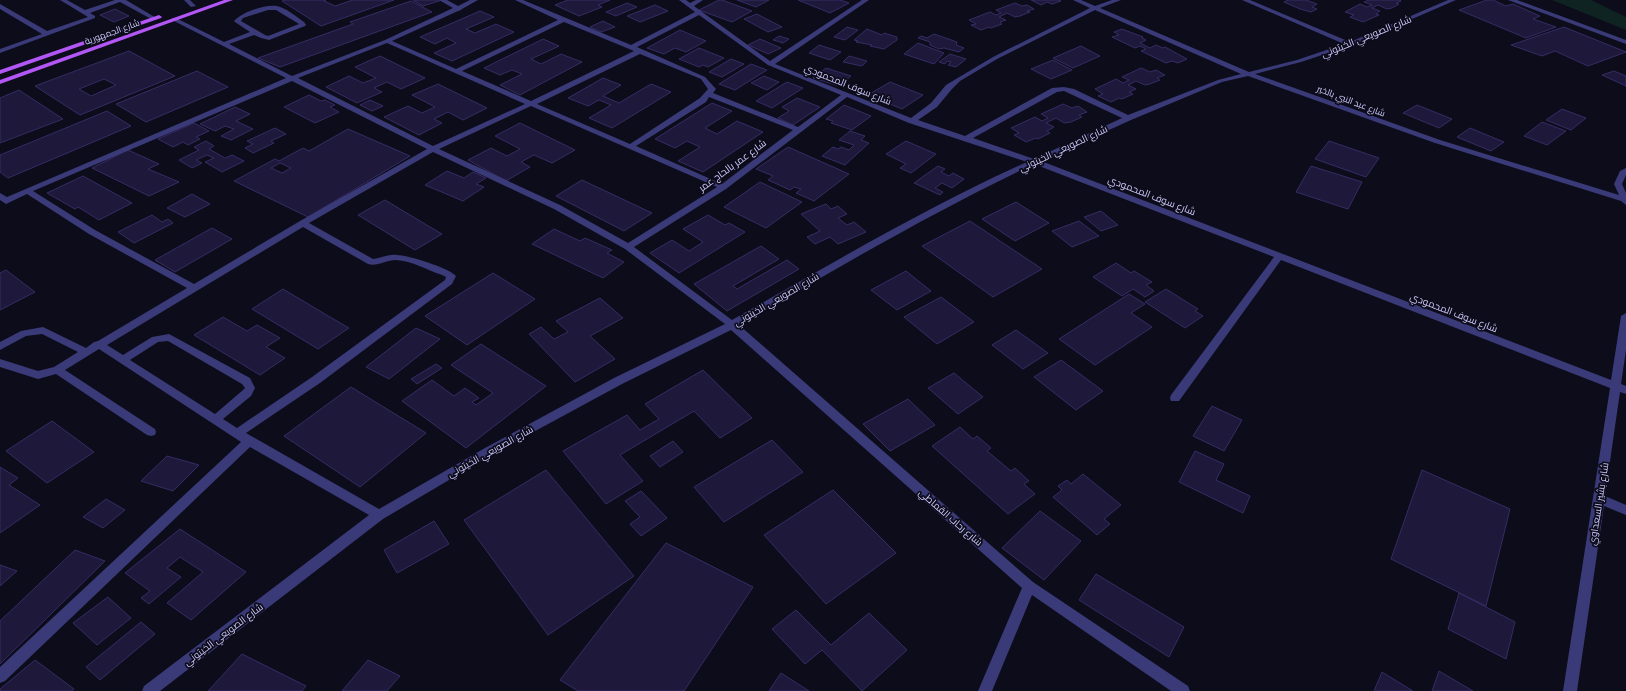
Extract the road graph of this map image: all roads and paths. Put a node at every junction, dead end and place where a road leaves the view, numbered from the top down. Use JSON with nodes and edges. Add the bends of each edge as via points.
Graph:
{"nodes":[{"id":1,"x":63,"y":0,"type":"edge"},
{"id":2,"x":121,"y":0,"type":"edge"},
{"id":3,"x":187,"y":0,"type":"edge"},
{"id":4,"x":210,"y":0,"type":"edge"},
{"id":5,"x":230,"y":0,"type":"edge"},
{"id":6,"x":442,"y":0,"type":"edge"},
{"id":7,"x":475,"y":0,"type":"edge"},
{"id":8,"x":518,"y":0,"type":"edge"},
{"id":9,"x":682,"y":0,"type":"edge"},
{"id":10,"x":700,"y":0,"type":"edge"},
{"id":11,"x":866,"y":0,"type":"edge"},
{"id":12,"x":1076,"y":0,"type":"edge"},
{"id":13,"x":1118,"y":0,"type":"edge"},
{"id":14,"x":1245,"y":0,"type":"edge"},
{"id":15,"x":1453,"y":0,"type":"edge"},
{"id":16,"x":1511,"y":0,"type":"edge"},
{"id":17,"x":0,"y":6,"type":"edge"},
{"id":18,"x":193,"y":6,"type":"junction"},
{"id":19,"x":690,"y":6,"type":"junction"},
{"id":20,"x":459,"y":8,"type":"junction"},
{"id":21,"x":1095,"y":8,"type":"junction"},
{"id":22,"x":86,"y":12,"type":"junction"},
{"id":23,"x":699,"y":13,"type":"junction"},
{"id":24,"x":155,"y":18,"type":"junction"},
{"id":25,"x":174,"y":19,"type":"junction"},
{"id":26,"x":563,"y":20,"type":"junction"},
{"id":27,"x":255,"y":32,"type":"junction"},
{"id":28,"x":47,"y":34,"type":"junction"},
{"id":29,"x":387,"y":41,"type":"junction"},
{"id":30,"x":1626,"y":42,"type":"edge"},
{"id":31,"x":224,"y":44,"type":"junction"},
{"id":32,"x":1350,"y":44,"type":"junction"},
{"id":33,"x":630,"y":48,"type":"junction"},
{"id":34,"x":0,"y":51,"type":"edge"},
{"id":35,"x":640,"y":51,"type":"junction"},
{"id":36,"x":770,"y":64,"type":"junction"},
{"id":37,"x":457,"y":71,"type":"junction"},
{"id":38,"x":0,"y":72,"type":"edge"},
{"id":39,"x":1250,"y":75,"type":"junction"},
{"id":40,"x":292,"y":78,"type":"junction"},
{"id":41,"x":0,"y":82,"type":"edge"},
{"id":42,"x":709,"y":94,"type":"junction"},
{"id":43,"x":845,"y":95,"type":"junction"},
{"id":44,"x":533,"y":104,"type":"junction"},
{"id":45,"x":1128,"y":118,"type":"junction"},
{"id":46,"x":912,"y":121,"type":"junction"},
{"id":47,"x":799,"y":130,"type":"junction"},
{"id":48,"x":966,"y":139,"type":"junction"},
{"id":49,"x":631,"y":146,"type":"junction"},
{"id":50,"x":434,"y":149,"type":"junction"},
{"id":51,"x":1033,"y":161,"type":"junction"},
{"id":52,"x":1626,"y":170,"type":"edge"},
{"id":53,"x":723,"y":187,"type":"junction"},
{"id":54,"x":27,"y":191,"type":"junction"},
{"id":55,"x":2,"y":201,"type":"edge"},
{"id":56,"x":1625,"y":201,"type":"edge"},
{"id":57,"x":303,"y":223,"type":"junction"},
{"id":58,"x":628,"y":247,"type":"junction"},
{"id":59,"x":1280,"y":256,"type":"junction"},
{"id":60,"x":194,"y":288,"type":"junction"},
{"id":61,"x":1626,"y":316,"type":"edge"},
{"id":62,"x":732,"y":325,"type":"junction"},
{"id":63,"x":98,"y":344,"type":"junction"},
{"id":64,"x":0,"y":346,"type":"edge"},
{"id":65,"x":86,"y":352,"type":"junction"},
{"id":66,"x":122,"y":360,"type":"junction"},
{"id":67,"x":0,"y":363,"type":"edge"},
{"id":68,"x":57,"y":370,"type":"junction"},
{"id":69,"x":1621,"y":388,"type":"edge"},
{"id":70,"x":1175,"y":398,"type":"dead end"},
{"id":71,"x":216,"y":419,"type":"junction"},
{"id":72,"x":151,"y":432,"type":"dead end"},
{"id":73,"x":238,"y":433,"type":"junction"},
{"id":74,"x":249,"y":440,"type":"junction"},
{"id":75,"x":1599,"y":499,"type":"junction"},
{"id":76,"x":1626,"y":510,"type":"edge"},
{"id":77,"x":379,"y":515,"type":"junction"},
{"id":78,"x":1029,"y":586,"type":"junction"},
{"id":79,"x":0,"y":676,"type":"edge"},
{"id":80,"x":149,"y":691,"type":"edge"},
{"id":81,"x":985,"y":691,"type":"edge"},
{"id":82,"x":1183,"y":691,"type":"edge"},
{"id":83,"x":1570,"y":691,"type":"edge"}],
"edges":[{"from":1,"to":22,"type":"street"},
{"from":2,"to":22,"type":"street"},
{"from":2,"to":24,"type":"street"},
{"from":3,"to":18,"type":"street"},
{"from":4,"to":18,"type":"main road","name":"شارع الجمهورية"},
{"from":5,"to":25,"type":"main road","name":"شارع الجمهورية"},
{"from":6,"to":20,"type":"street"},
{"from":7,"to":20,"type":"street"},
{"from":8,"to":26,"type":"street"},
{"from":9,"to":19,"type":"street","name":"شارع سوف المحمودي"},
{"from":10,"to":19,"type":"street"},
{"from":11,"to":36,"type":"street"},
{"from":12,"to":21,"type":"street","name":"شارع عبد النبي بالخير"},
{"from":13,"to":21,"type":"street"},
{"from":14,"to":32,"type":"street"},
{"from":15,"to":32,"type":"street","name":"شارع الصويعي الخيتوني"},
{"from":16,"to":30,"type":"street"},
{"from":17,"to":28,"type":"street"},
{"from":18,"to":24,"type":"main road","name":"شارع الجمهورية"},
{"from":19,"to":23,"type":"street","name":"شارع سوف المحمودي"},
{"from":20,"to":29,"type":"street"},
{"from":21,"to":39,"type":"street","name":"شارع عبد النبي بالخير"},
{"from":21,"to":46,"type":"street","via":[[1036,36],[958,80],[934,105]]},
{"from":22,"to":28,"type":"street","via":[[93,17]]},
{"from":23,"to":33,"type":"street"},
{"from":23,"to":36,"type":"street","name":"شارع سوف المحمودي"},
{"from":24,"to":38,"type":"main road","name":"شارع الجمهورية"},
{"from":25,"to":31,"type":"street","name":"شارع رحاب القماطي"},
{"from":25,"to":41,"type":"main road","name":"شارع الجمهورية"},
{"from":26,"to":33,"type":"street"},
{"from":26,"to":37,"type":"street"},
{"from":27,"to":27,"type":"street","via":[[266,38],[273,37],[299,28],[303,24],[275,8],[268,8],[237,20]]},
{"from":27,"to":31,"type":"street"},
{"from":28,"to":34,"type":"street"},
{"from":29,"to":37,"type":"street"},
{"from":29,"to":40,"type":"street"},
{"from":31,"to":40,"type":"street","name":"شارع رحاب القماطي"},
{"from":32,"to":39,"type":"street","name":"شارع الصويعي الخيتوني"},
{"from":33,"to":35,"type":"street"},
{"from":35,"to":42,"type":"street","via":[[703,78],[712,89]]},
{"from":35,"to":44,"type":"street"},
{"from":36,"to":43,"type":"street","name":"شارع سوف المحمودي"},
{"from":37,"to":44,"type":"street"},
{"from":39,"to":45,"type":"street","name":"شارع الصويعي الخيتوني","via":[[1220,81]]},
{"from":39,"to":56,"type":"street","name":"شارع عبد النبي بالخير","via":[[1420,136]]},
{"from":40,"to":50,"type":"street","name":"شارع رحاب القماطي"},
{"from":40,"to":54,"type":"street"},
{"from":42,"to":47,"type":"street"},
{"from":42,"to":49,"type":"street"},
{"from":43,"to":46,"type":"street","name":"شارع سوف المحمودي"},
{"from":43,"to":47,"type":"street","name":"شارع عمر بالحاج عمر"},
{"from":44,"to":49,"type":"street"},
{"from":44,"to":50,"type":"street"},
{"from":45,"to":48,"type":"street","via":[[1071,91],[1055,90]]},
{"from":45,"to":51,"type":"street","name":"شارع الصويعي الخيتوني"},
{"from":46,"to":48,"type":"street","name":"شارع سوف المحمودي"},
{"from":47,"to":53,"type":"street","name":"شارع عمر بالحاج عمر"},
{"from":48,"to":51,"type":"street","name":"شارع سوف المحمودي"},
{"from":49,"to":53,"type":"street"},
{"from":50,"to":57,"type":"street"},
{"from":50,"to":58,"type":"street","name":"شارع رحاب القماطي","via":[[557,207]]},
{"from":51,"to":59,"type":"street","name":"شارع سوف المحمودي"},
{"from":51,"to":62,"type":"street","name":"شارع الصويعي الخيتوني","via":[[887,235]]},
{"from":52,"to":56,"type":"street","via":[[1618,184]]},
{"from":53,"to":58,"type":"street","name":"شارع عمر بالحاج عمر"},
{"from":54,"to":55,"type":"street"},
{"from":54,"to":60,"type":"street","via":[[92,232]]},
{"from":57,"to":60,"type":"street"},
{"from":57,"to":73,"type":"street","via":[[372,262],[404,258],[451,276],[449,282],[316,380]]},
{"from":58,"to":62,"type":"street","name":"شارع رحاب القماطي"},
{"from":59,"to":69,"type":"street","name":"شارع سوف المحمودي"},
{"from":59,"to":70,"type":"street"},
{"from":60,"to":63,"type":"street"},
{"from":61,"to":69,"type":"street","name":"شارع بشير السعداوي"},
{"from":62,"to":77,"type":"street","name":"شارع الصويعي الخيتوني","via":[[618,381],[489,451]]},
{"from":62,"to":78,"type":"street","name":"شارع رحاب القماطي"},
{"from":63,"to":65,"type":"street"},
{"from":63,"to":66,"type":"street"},
{"from":64,"to":65,"type":"street","via":[[24,333],[43,330]]},
{"from":65,"to":68,"type":"street"},
{"from":66,"to":71,"type":"street"},
{"from":66,"to":71,"type":"street","via":[[156,339],[169,337],[246,380],[250,388],[247,393]]},
{"from":67,"to":68,"type":"street","via":[[38,375]]},
{"from":68,"to":72,"type":"street"},
{"from":69,"to":75,"type":"street","name":"شارع بشير السعداوي"},
{"from":71,"to":73,"type":"street"},
{"from":73,"to":74,"type":"street"},
{"from":74,"to":77,"type":"street"},
{"from":74,"to":79,"type":"street"},
{"from":75,"to":76,"type":"street"},
{"from":75,"to":83,"type":"street","name":"شارع بشير السعداوي"},
{"from":77,"to":80,"type":"street","name":"شارع الصويعي الخيتوني"},
{"from":78,"to":81,"type":"street"},
{"from":78,"to":82,"type":"street","name":"شارع رحاب القماطي"}]}
